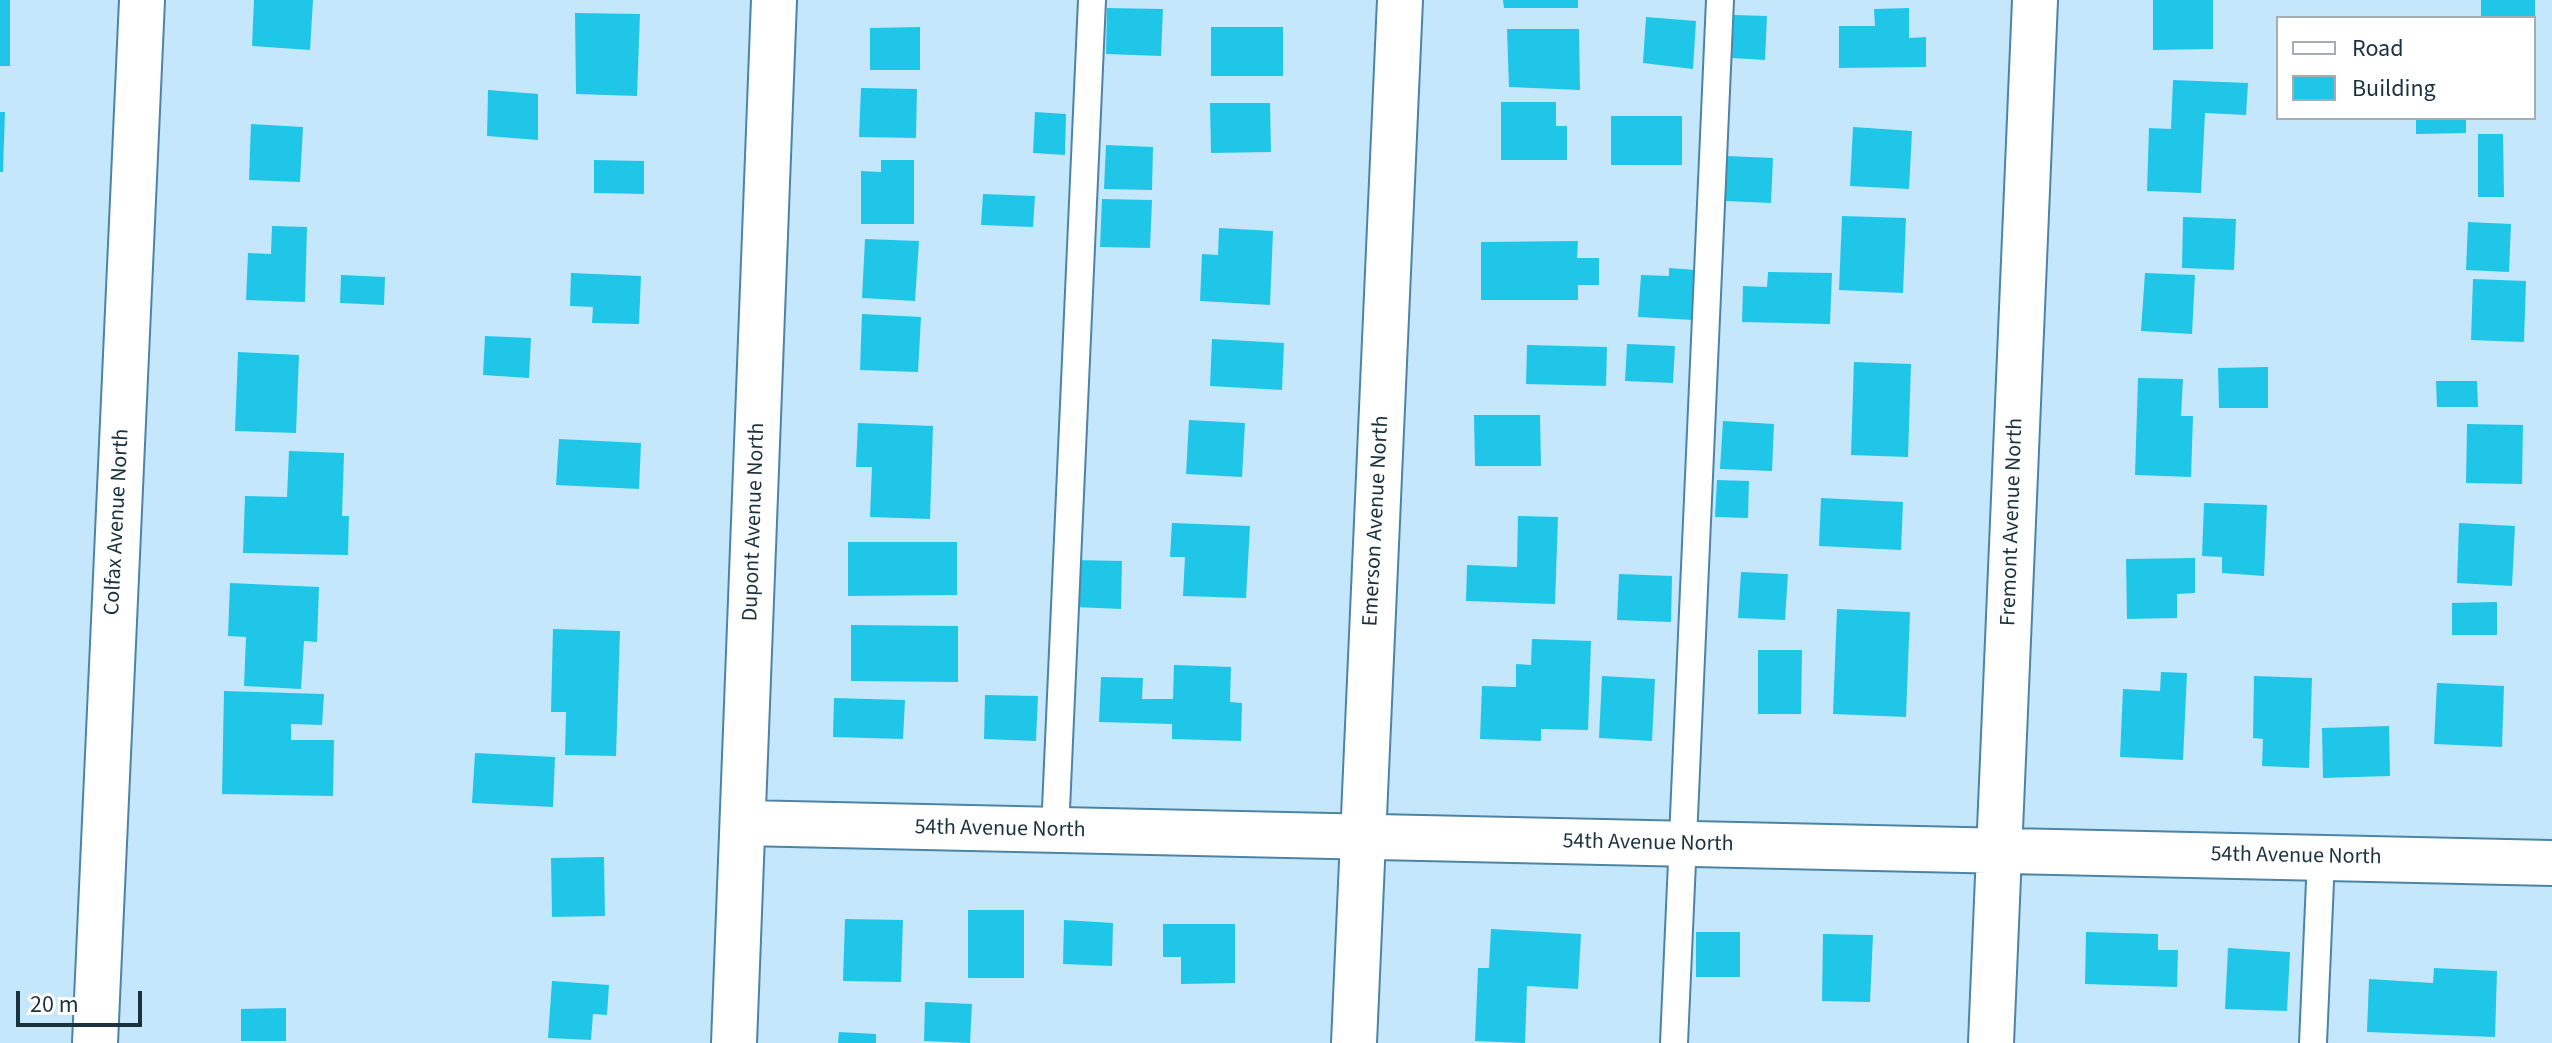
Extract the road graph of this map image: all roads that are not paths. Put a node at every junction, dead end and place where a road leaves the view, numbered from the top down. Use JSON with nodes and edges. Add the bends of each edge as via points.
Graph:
{"nodes":[{"id":1,"x":142,"y":0,"type":"edge"},
{"id":2,"x":774,"y":0,"type":"edge"},
{"id":3,"x":1092,"y":0,"type":"edge"},
{"id":4,"x":1400,"y":0,"type":"edge"},
{"id":5,"x":1720,"y":0,"type":"edge"},
{"id":6,"x":2035,"y":0,"type":"edge"},
{"id":7,"x":744,"y":823,"type":"junction"},
{"id":8,"x":1055,"y":831,"type":"junction"},
{"id":9,"x":1363,"y":838,"type":"junction"},
{"id":10,"x":1683,"y":845,"type":"junction"},
{"id":11,"x":2000,"y":850,"type":"junction"},
{"id":12,"x":2321,"y":858,"type":"junction"},
{"id":13,"x":2552,"y":863,"type":"edge"},
{"id":14,"x":95,"y":1043,"type":"edge"},
{"id":15,"x":734,"y":1043,"type":"edge"},
{"id":16,"x":1354,"y":1043,"type":"edge"},
{"id":17,"x":1674,"y":1043,"type":"edge"},
{"id":18,"x":1991,"y":1043,"type":"edge"},
{"id":19,"x":2313,"y":1043,"type":"edge"}],
"edges":[{"from":1,"to":14,"type":"street","name":"Colfax Avenue North"},
{"from":2,"to":7,"type":"street","name":"Dupont Avenue North"},
{"from":3,"to":8,"type":"lane"},
{"from":4,"to":9,"type":"street","name":"Emerson Avenue North"},
{"from":5,"to":10,"type":"lane"},
{"from":6,"to":11,"type":"street","name":"Fremont Avenue North"},
{"from":7,"to":8,"type":"street","name":"54th Avenue North"},
{"from":7,"to":15,"type":"street","name":"Dupont Avenue North"},
{"from":8,"to":9,"type":"street","name":"54th Avenue North"},
{"from":9,"to":10,"type":"street","name":"54th Avenue North"},
{"from":9,"to":16,"type":"street","name":"Emerson Avenue North"},
{"from":10,"to":11,"type":"street","name":"54th Avenue North"},
{"from":10,"to":17,"type":"lane"},
{"from":11,"to":12,"type":"street","name":"54th Avenue North"},
{"from":11,"to":18,"type":"street","name":"Fremont Avenue North"},
{"from":12,"to":13,"type":"street","name":"54th Avenue North"},
{"from":12,"to":19,"type":"lane"}]}
